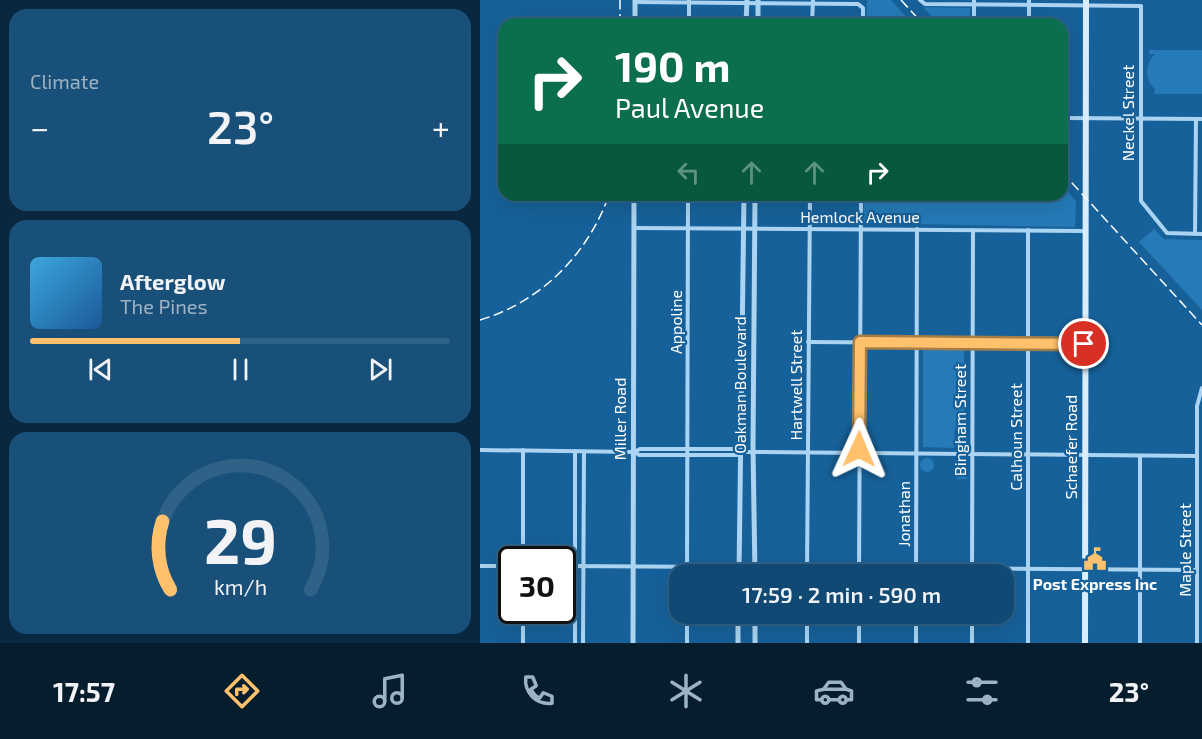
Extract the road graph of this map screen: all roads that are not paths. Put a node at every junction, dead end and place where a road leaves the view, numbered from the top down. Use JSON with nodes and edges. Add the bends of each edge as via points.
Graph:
{"nodes":[{"id":1,"x":635,"y":1,"type":"edge"},
{"id":2,"x":689,"y":1,"type":"edge"},
{"id":3,"x":920,"y":1,"type":"edge"},
{"id":4,"x":747,"y":2,"type":"edge"},
{"id":5,"x":758,"y":2,"type":"edge"},
{"id":6,"x":813,"y":2,"type":"edge"},
{"id":7,"x":974,"y":2,"type":"edge"},
{"id":8,"x":1029,"y":2,"type":"edge"},
{"id":9,"x":1086,"y":3,"type":"edge"},
{"id":10,"x":635,"y":18,"type":"edge"},
{"id":11,"x":689,"y":18,"type":"edge"},
{"id":12,"x":746,"y":18,"type":"edge"},
{"id":13,"x":758,"y":18,"type":"edge"},
{"id":14,"x":812,"y":18,"type":"edge"},
{"id":15,"x":862,"y":18,"type":"edge"},
{"id":16,"x":974,"y":18,"type":"edge"},
{"id":17,"x":1029,"y":18,"type":"edge"},
{"id":18,"x":1068,"y":118,"type":"edge"},
{"id":19,"x":1086,"y":118,"type":"junction"},
{"id":20,"x":1140,"y":119,"type":"junction"},
{"id":21,"x":1196,"y":119,"type":"junction"},
{"id":22,"x":1202,"y":119,"type":"edge"},
{"id":23,"x":634,"y":201,"type":"edge"},
{"id":24,"x":688,"y":201,"type":"edge"},
{"id":25,"x":744,"y":201,"type":"edge"},
{"id":26,"x":755,"y":201,"type":"edge"},
{"id":27,"x":810,"y":201,"type":"edge"},
{"id":28,"x":861,"y":201,"type":"edge"},
{"id":29,"x":634,"y":228,"type":"junction"},
{"id":30,"x":688,"y":229,"type":"junction"},
{"id":31,"x":744,"y":229,"type":"junction"},
{"id":32,"x":755,"y":229,"type":"junction"},
{"id":33,"x":810,"y":229,"type":"junction"},
{"id":34,"x":861,"y":229,"type":"junction"},
{"id":35,"x":917,"y":229,"type":"junction"},
{"id":36,"x":973,"y":230,"type":"junction"},
{"id":37,"x":1028,"y":230,"type":"junction"},
{"id":38,"x":1085,"y":231,"type":"junction"},
{"id":39,"x":1195,"y":234,"type":"junction"},
{"id":40,"x":1202,"y":234,"type":"edge"},
{"id":41,"x":808,"y":342,"type":"junction"},
{"id":42,"x":860,"y":342,"type":"junction"},
{"id":43,"x":916,"y":342,"type":"junction"},
{"id":44,"x":972,"y":343,"type":"junction"},
{"id":45,"x":1028,"y":343,"type":"junction"},
{"id":46,"x":742,"y":344,"type":"junction"},
{"id":47,"x":754,"y":344,"type":"junction"},
{"id":48,"x":1084,"y":344,"type":"junction"},
{"id":49,"x":1202,"y":388,"type":"edge"},
{"id":50,"x":658,"y":449,"type":"junction"},
{"id":51,"x":687,"y":449,"type":"junction"},
{"id":52,"x":713,"y":449,"type":"junction"},
{"id":53,"x":480,"y":450,"type":"edge"},
{"id":54,"x":523,"y":450,"type":"junction"},
{"id":55,"x":575,"y":451,"type":"junction"},
{"id":56,"x":584,"y":452,"type":"junction"},
{"id":57,"x":634,"y":452,"type":"junction"},
{"id":58,"x":741,"y":452,"type":"junction"},
{"id":59,"x":753,"y":452,"type":"junction"},
{"id":60,"x":808,"y":453,"type":"junction"},
{"id":61,"x":859,"y":454,"type":"junction"},
{"id":62,"x":916,"y":454,"type":"junction"},
{"id":63,"x":972,"y":454,"type":"junction"},
{"id":64,"x":658,"y":455,"type":"junction"},
{"id":65,"x":687,"y":455,"type":"junction"},
{"id":66,"x":712,"y":455,"type":"junction"},
{"id":67,"x":1028,"y":455,"type":"junction"},
{"id":68,"x":1085,"y":455,"type":"junction"},
{"id":69,"x":1140,"y":456,"type":"junction"},
{"id":70,"x":1197,"y":456,"type":"junction"},
{"id":71,"x":523,"y":546,"type":"edge"},
{"id":72,"x":575,"y":546,"type":"edge"},
{"id":73,"x":687,"y":564,"type":"edge"},
{"id":74,"x":739,"y":564,"type":"edge"},
{"id":75,"x":755,"y":564,"type":"edge"},
{"id":76,"x":807,"y":564,"type":"edge"},
{"id":77,"x":859,"y":564,"type":"edge"},
{"id":78,"x":916,"y":564,"type":"edge"},
{"id":79,"x":972,"y":564,"type":"edge"},
{"id":80,"x":480,"y":566,"type":"edge"},
{"id":81,"x":498,"y":566,"type":"edge"},
{"id":82,"x":576,"y":566,"type":"edge"},
{"id":83,"x":583,"y":566,"type":"junction"},
{"id":84,"x":633,"y":567,"type":"junction"},
{"id":85,"x":669,"y":567,"type":"edge"},
{"id":86,"x":1085,"y":569,"type":"junction"},
{"id":87,"x":1029,"y":570,"type":"junction"},
{"id":88,"x":1140,"y":570,"type":"junction"},
{"id":89,"x":1197,"y":570,"type":"junction"},
{"id":90,"x":1014,"y":571,"type":"edge"},
{"id":91,"x":523,"y":624,"type":"edge"},
{"id":92,"x":575,"y":624,"type":"edge"},
{"id":93,"x":687,"y":624,"type":"edge"},
{"id":94,"x":738,"y":624,"type":"edge"},
{"id":95,"x":755,"y":624,"type":"edge"},
{"id":96,"x":807,"y":624,"type":"edge"},
{"id":97,"x":859,"y":624,"type":"edge"},
{"id":98,"x":916,"y":624,"type":"edge"},
{"id":99,"x":972,"y":624,"type":"edge"},
{"id":100,"x":523,"y":643,"type":"edge"},
{"id":101,"x":575,"y":643,"type":"edge"},
{"id":102,"x":582,"y":643,"type":"edge"},
{"id":103,"x":633,"y":643,"type":"edge"},
{"id":104,"x":687,"y":643,"type":"edge"},
{"id":105,"x":738,"y":643,"type":"edge"},
{"id":106,"x":755,"y":643,"type":"edge"},
{"id":107,"x":807,"y":643,"type":"edge"},
{"id":108,"x":859,"y":643,"type":"edge"},
{"id":109,"x":916,"y":643,"type":"edge"},
{"id":110,"x":972,"y":643,"type":"edge"},
{"id":111,"x":1028,"y":643,"type":"edge"},
{"id":112,"x":1085,"y":643,"type":"edge"},
{"id":113,"x":1140,"y":643,"type":"edge"},
{"id":114,"x":1197,"y":643,"type":"edge"}],
"edges":[{"from":1,"to":2,"type":"street"},
{"from":1,"to":10,"type":"street"},
{"from":2,"to":4,"type":"street"},
{"from":2,"to":11,"type":"street"},
{"from":3,"to":7,"type":"street"},
{"from":4,"to":5,"type":"street"},
{"from":4,"to":12,"type":"street"},
{"from":5,"to":6,"type":"street"},
{"from":5,"to":13,"type":"street"},
{"from":6,"to":14,"type":"street"},
{"from":6,"to":15,"type":"street","via":[[861,5]]},
{"from":7,"to":8,"type":"street"},
{"from":7,"to":16,"type":"street"},
{"from":8,"to":9,"type":"street"},
{"from":8,"to":17,"type":"street"},
{"from":9,"to":19,"type":"main road","name":"Schaefer Road"},
{"from":9,"to":20,"type":"street","name":"Neckel Street","via":[[1141,6]]},
{"from":18,"to":19,"type":"street"},
{"from":19,"to":20,"type":"street"},
{"from":19,"to":38,"type":"main road","name":"Schaefer Road"},
{"from":20,"to":21,"type":"street"},
{"from":20,"to":39,"type":"street","name":"Neckel Street","via":[[1141,201],[1168,233]]},
{"from":21,"to":22,"type":"street"},
{"from":21,"to":39,"type":"street"},
{"from":23,"to":29,"type":"street","name":"Miller Road"},
{"from":24,"to":30,"type":"street","name":"Appoline"},
{"from":25,"to":31,"type":"street","name":"Oakman Boulevard"},
{"from":26,"to":32,"type":"street","name":"Oakman Boulevard"},
{"from":27,"to":33,"type":"street","name":"Hartwell Street"},
{"from":28,"to":34,"type":"street"},
{"from":29,"to":30,"type":"street","name":"Hemlock Avenue"},
{"from":29,"to":57,"type":"street","name":"Miller Road"},
{"from":30,"to":31,"type":"street","name":"Hemlock Avenue"},
{"from":30,"to":51,"type":"street","name":"Appoline"},
{"from":31,"to":32,"type":"street","name":"Hemlock Avenue"},
{"from":31,"to":46,"type":"street","name":"Oakman Boulevard"},
{"from":32,"to":33,"type":"street","name":"Hemlock Avenue"},
{"from":32,"to":47,"type":"street","name":"Oakman Boulevard"},
{"from":33,"to":34,"type":"street","name":"Hemlock Avenue"},
{"from":33,"to":41,"type":"street","name":"Hartwell Street"},
{"from":34,"to":35,"type":"street","name":"Hemlock Avenue"},
{"from":34,"to":42,"type":"street"},
{"from":35,"to":36,"type":"street","name":"Hemlock Avenue"},
{"from":35,"to":43,"type":"street","name":"Jonathan"},
{"from":36,"to":37,"type":"street","name":"Hemlock Avenue"},
{"from":36,"to":44,"type":"street","name":"Bingham Street"},
{"from":37,"to":38,"type":"street","name":"Hemlock Avenue"},
{"from":37,"to":45,"type":"street","name":"Calhoun Street"},
{"from":38,"to":48,"type":"main road","name":"Schaefer Road"},
{"from":39,"to":40,"type":"street"},
{"from":41,"to":42,"type":"street"},
{"from":41,"to":60,"type":"street","name":"Hartwell Street"},
{"from":42,"to":43,"type":"street"},
{"from":42,"to":61,"type":"street"},
{"from":43,"to":44,"type":"street"},
{"from":43,"to":62,"type":"street","name":"Jonathan"},
{"from":44,"to":45,"type":"street"},
{"from":44,"to":63,"type":"street","name":"Bingham Street"},
{"from":45,"to":48,"type":"street"},
{"from":45,"to":67,"type":"street","name":"Calhoun Street"},
{"from":46,"to":47,"type":"street"},
{"from":46,"to":58,"type":"street","name":"Oakman Boulevard"},
{"from":47,"to":59,"type":"street","name":"Oakman Boulevard"},
{"from":48,"to":68,"type":"main road","name":"Schaefer Road"},
{"from":49,"to":70,"type":"street","name":"Maple Street","via":[[1197,406]]},
{"from":50,"to":51,"type":"street"},
{"from":50,"to":57,"type":"street"},
{"from":50,"to":64,"type":"street"},
{"from":51,"to":52,"type":"street"},
{"from":51,"to":65,"type":"street","name":"Appoline"},
{"from":52,"to":58,"type":"street"},
{"from":52,"to":66,"type":"street"},
{"from":53,"to":54,"type":"street"},
{"from":54,"to":55,"type":"street"},
{"from":54,"to":71,"type":"street"},
{"from":55,"to":56,"type":"street"},
{"from":55,"to":72,"type":"street"},
{"from":56,"to":57,"type":"street"},
{"from":56,"to":83,"type":"street"},
{"from":57,"to":64,"type":"street"},
{"from":57,"to":84,"type":"street","name":"Miller Road"},
{"from":58,"to":59,"type":"street"},
{"from":58,"to":66,"type":"street"},
{"from":58,"to":74,"type":"street","name":"Oakman Boulevard"},
{"from":59,"to":60,"type":"street"},
{"from":59,"to":75,"type":"street","name":"Oakman Boulevard"},
{"from":60,"to":61,"type":"street"},
{"from":60,"to":76,"type":"street","name":"Hartwell Street"},
{"from":61,"to":62,"type":"street"},
{"from":61,"to":77,"type":"street"},
{"from":62,"to":63,"type":"street"},
{"from":62,"to":78,"type":"street","name":"Jonathan"},
{"from":63,"to":67,"type":"street"},
{"from":63,"to":79,"type":"street","name":"Bingham Street"},
{"from":64,"to":65,"type":"street"},
{"from":65,"to":66,"type":"street"},
{"from":65,"to":73,"type":"street","name":"Appoline"},
{"from":67,"to":68,"type":"street"},
{"from":67,"to":87,"type":"street","name":"Calhoun Street"},
{"from":68,"to":69,"type":"street"},
{"from":68,"to":86,"type":"main road","name":"Schaefer Road"},
{"from":69,"to":70,"type":"street"},
{"from":69,"to":88,"type":"street"},
{"from":70,"to":89,"type":"street","name":"Maple Street"},
{"from":80,"to":81,"type":"street"},
{"from":82,"to":83,"type":"street"},
{"from":83,"to":84,"type":"street"},
{"from":83,"to":102,"type":"street"},
{"from":84,"to":85,"type":"street"},
{"from":84,"to":103,"type":"street","name":"Miller Road"},
{"from":86,"to":87,"type":"street"},
{"from":86,"to":88,"type":"street"},
{"from":86,"to":112,"type":"main road","name":"Schaefer Road"},
{"from":87,"to":90,"type":"street"},
{"from":87,"to":111,"type":"street","name":"Calhoun Street"},
{"from":88,"to":89,"type":"street"},
{"from":88,"to":113,"type":"street"},
{"from":89,"to":114,"type":"street","name":"Maple Street"},
{"from":91,"to":100,"type":"street"},
{"from":92,"to":101,"type":"street"},
{"from":93,"to":104,"type":"street"},
{"from":94,"to":105,"type":"street"},
{"from":95,"to":106,"type":"street"},
{"from":96,"to":107,"type":"street"},
{"from":97,"to":108,"type":"street"},
{"from":98,"to":109,"type":"street"},
{"from":99,"to":110,"type":"street"}]}
